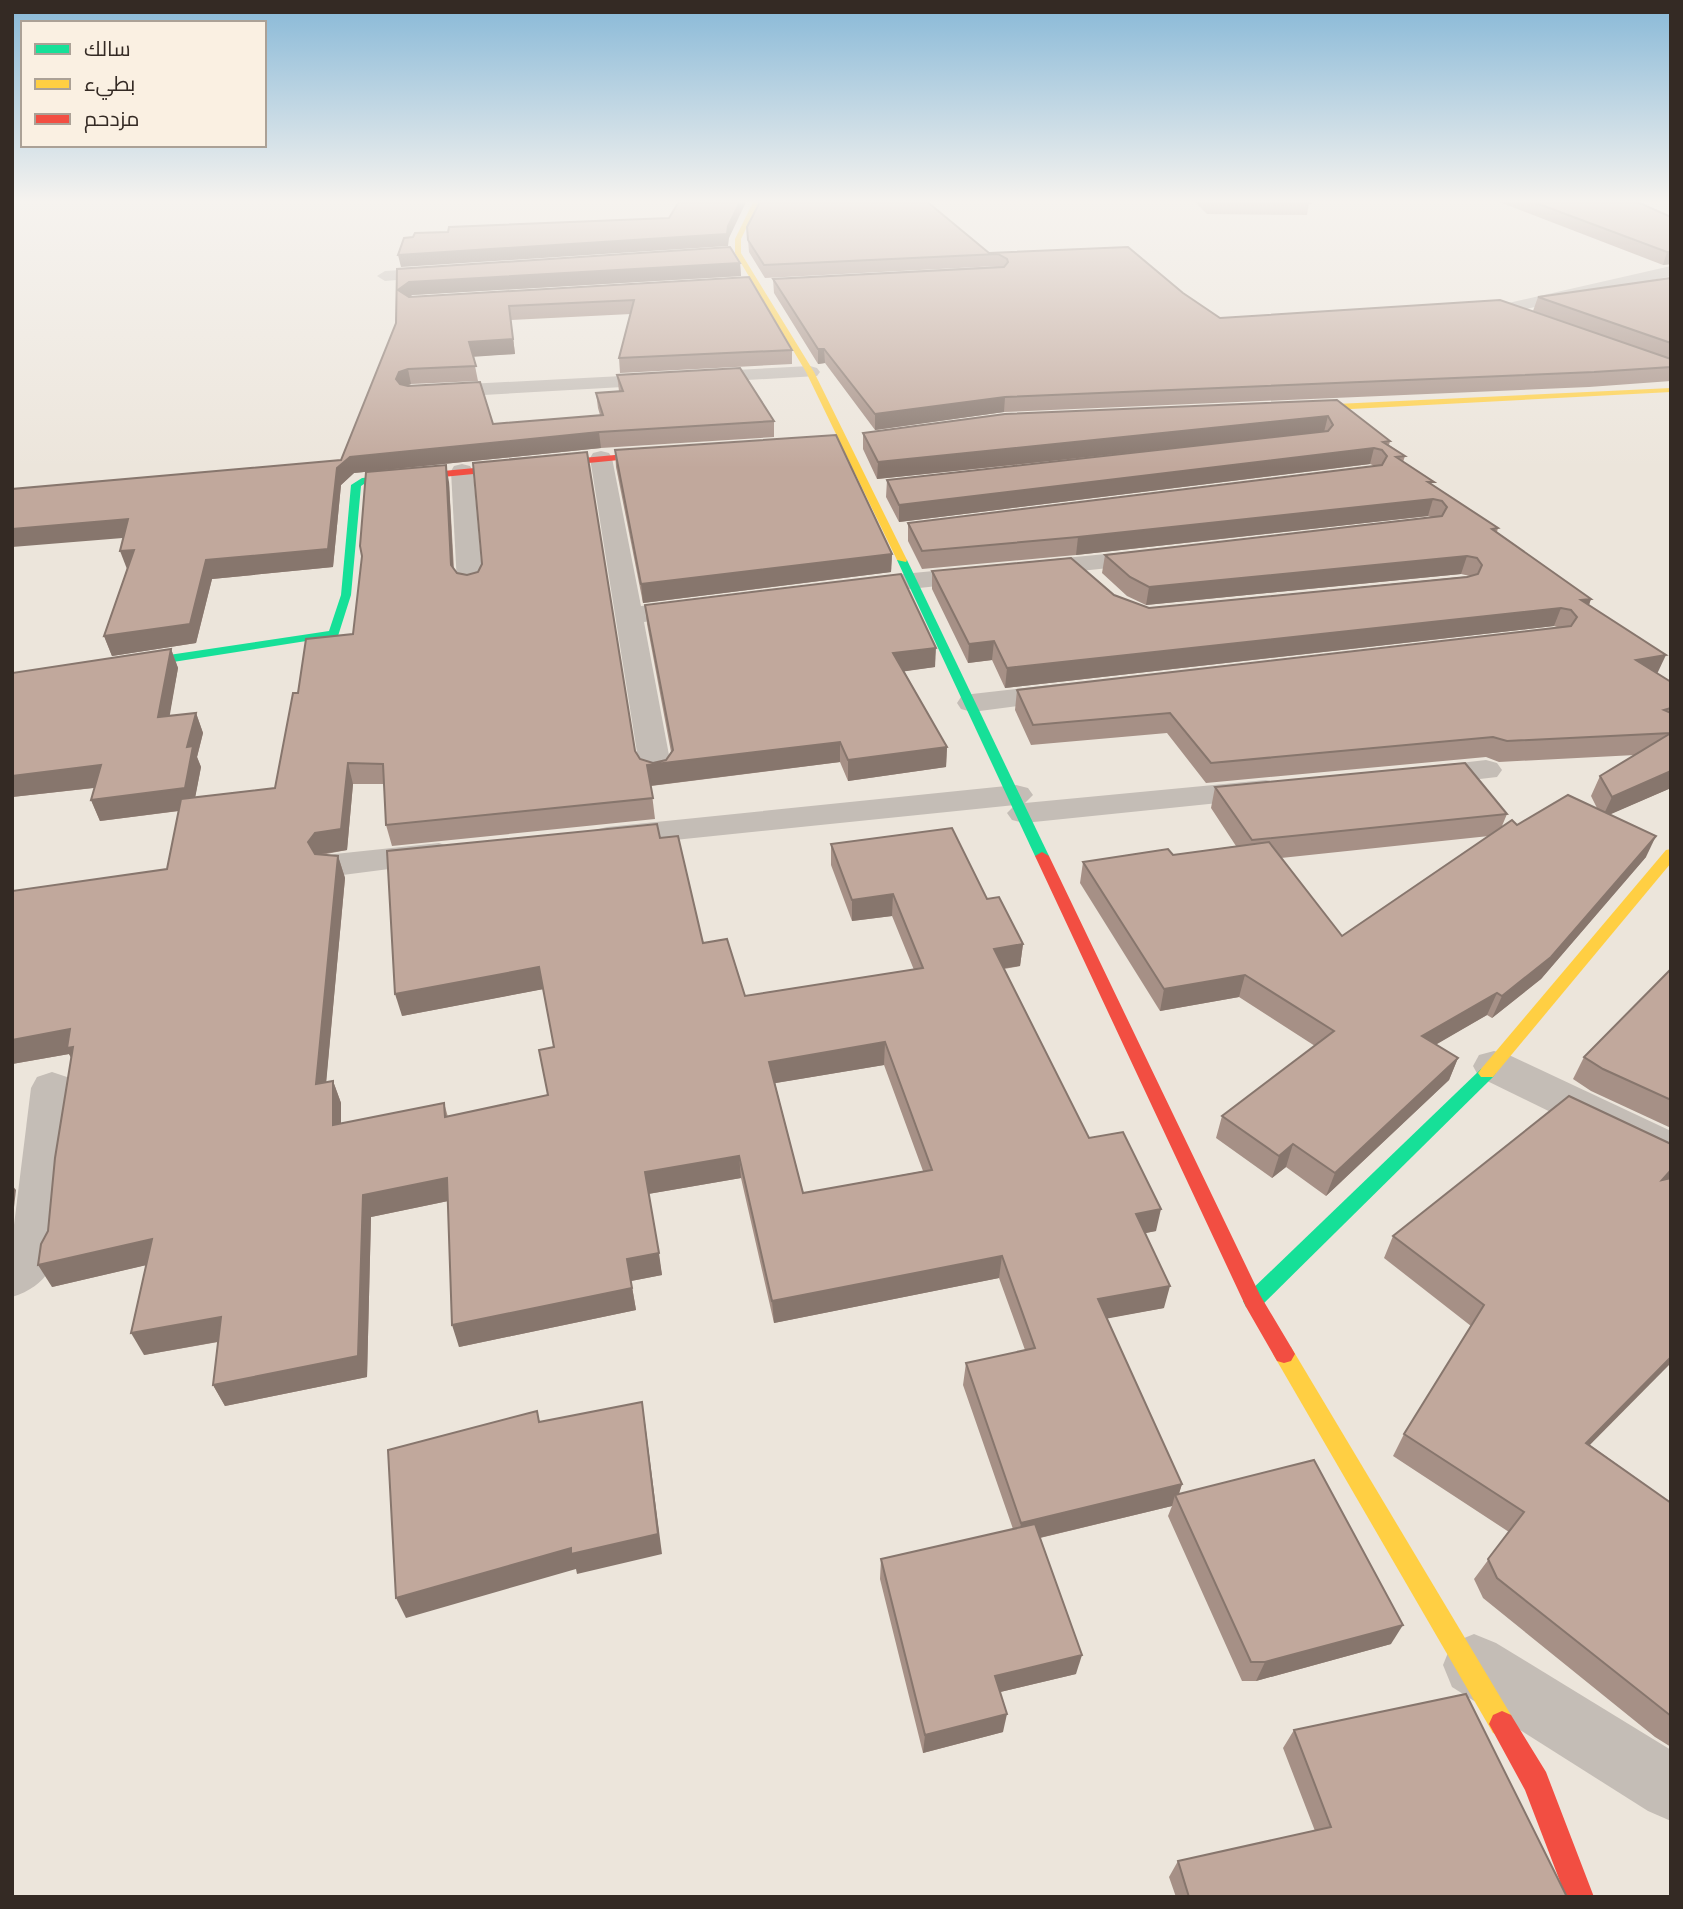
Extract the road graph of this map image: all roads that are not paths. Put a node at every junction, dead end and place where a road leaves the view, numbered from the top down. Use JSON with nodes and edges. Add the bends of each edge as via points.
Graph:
{"nodes":[{"id":1,"x":759,"y":289,"type":"edge"},
{"id":2,"x":1592,"y":289,"type":"edge"},
{"id":3,"x":1565,"y":332,"type":"edge"},
{"id":4,"x":810,"y":372,"type":"junction"},
{"id":5,"x":1671,"y":390,"type":"edge"},
{"id":6,"x":411,"y":393,"type":"edge"},
{"id":7,"x":1283,"y":409,"type":"edge"},
{"id":8,"x":682,"y":452,"type":"edge"},
{"id":9,"x":601,"y":458,"type":"junction"},
{"id":10,"x":462,"y":471,"type":"junction"},
{"id":11,"x":897,"y":486,"type":"edge"},
{"id":12,"x":870,"y":489,"type":"junction"},
{"id":13,"x":918,"y":529,"type":"edge"},
{"id":14,"x":891,"y":533,"type":"junction"},
{"id":15,"x":1184,"y":554,"type":"edge"},
{"id":16,"x":1076,"y":566,"type":"junction"},
{"id":17,"x":913,"y":580,"type":"junction"},
{"id":18,"x":470,"y":583,"type":"edge"},
{"id":19,"x":845,"y":589,"type":"edge"},
{"id":20,"x":1104,"y":592,"type":"edge"},
{"id":21,"x":723,"y":604,"type":"edge"},
{"id":22,"x":628,"y":616,"type":"junction"},
{"id":23,"x":106,"y":669,"type":"edge"},
{"id":24,"x":1097,"y":689,"type":"edge"},
{"id":25,"x":972,"y":703,"type":"junction"},
{"id":26,"x":1486,"y":769,"type":"dead end"},
{"id":27,"x":656,"y":771,"type":"edge"},
{"id":28,"x":1391,"y":778,"type":"edge"},
{"id":29,"x":1296,"y":787,"type":"edge"},
{"id":30,"x":1020,"y":804,"type":"junction"},
{"id":31,"x":571,"y":841,"type":"edge"},
{"id":32,"x":474,"y":851,"type":"edge"},
{"id":33,"x":1671,"y":853,"type":"edge"},
{"id":34,"x":335,"y":865,"type":"edge"},
{"id":35,"x":1494,"y":1066,"type":"junction"},
{"id":36,"x":52,"y":1088,"type":"dead end"},
{"id":37,"x":1671,"y":1151,"type":"edge"},
{"id":38,"x":12,"y":1277,"type":"edge"},
{"id":39,"x":1254,"y":1301,"type":"junction"},
{"id":40,"x":1463,"y":1658,"type":"junction"},
{"id":41,"x":1671,"y":1788,"type":"edge"},
{"id":42,"x":1580,"y":1897,"type":"edge"}],
"edges":[{"from":1,"to":4,"type":"street"},
{"from":2,"to":3,"type":"street","via":[[1504,309]]},
{"from":4,"to":6,"type":"street"},
{"from":4,"to":12,"type":"street"},
{"from":5,"to":7,"type":"street"},
{"from":8,"to":9,"type":"street"},
{"from":9,"to":10,"type":"street"},
{"from":9,"to":22,"type":"street"},
{"from":10,"to":18,"type":"street"},
{"from":10,"to":23,"type":"street","via":[[356,485],[345,596],[334,634]]},
{"from":11,"to":12,"type":"street"},
{"from":12,"to":14,"type":"street"},
{"from":13,"to":14,"type":"street"},
{"from":14,"to":17,"type":"street"},
{"from":15,"to":16,"type":"street"},
{"from":16,"to":17,"type":"street"},
{"from":16,"to":20,"type":"street"},
{"from":17,"to":19,"type":"street"},
{"from":17,"to":25,"type":"street"},
{"from":21,"to":22,"type":"street"},
{"from":22,"to":27,"type":"street"},
{"from":24,"to":25,"type":"street"},
{"from":25,"to":30,"type":"street"},
{"from":26,"to":28,"type":"street"},
{"from":29,"to":30,"type":"street"},
{"from":30,"to":31,"type":"street"},
{"from":30,"to":39,"type":"street"},
{"from":32,"to":34,"type":"street"},
{"from":33,"to":35,"type":"street"},
{"from":35,"to":37,"type":"street"},
{"from":35,"to":39,"type":"street"},
{"from":36,"to":38,"type":"street","via":[[35,1253],[30,1264]]},
{"from":39,"to":40,"type":"street"},
{"from":40,"to":41,"type":"street"},
{"from":40,"to":42,"type":"street","via":[[1536,1782]]}]}
